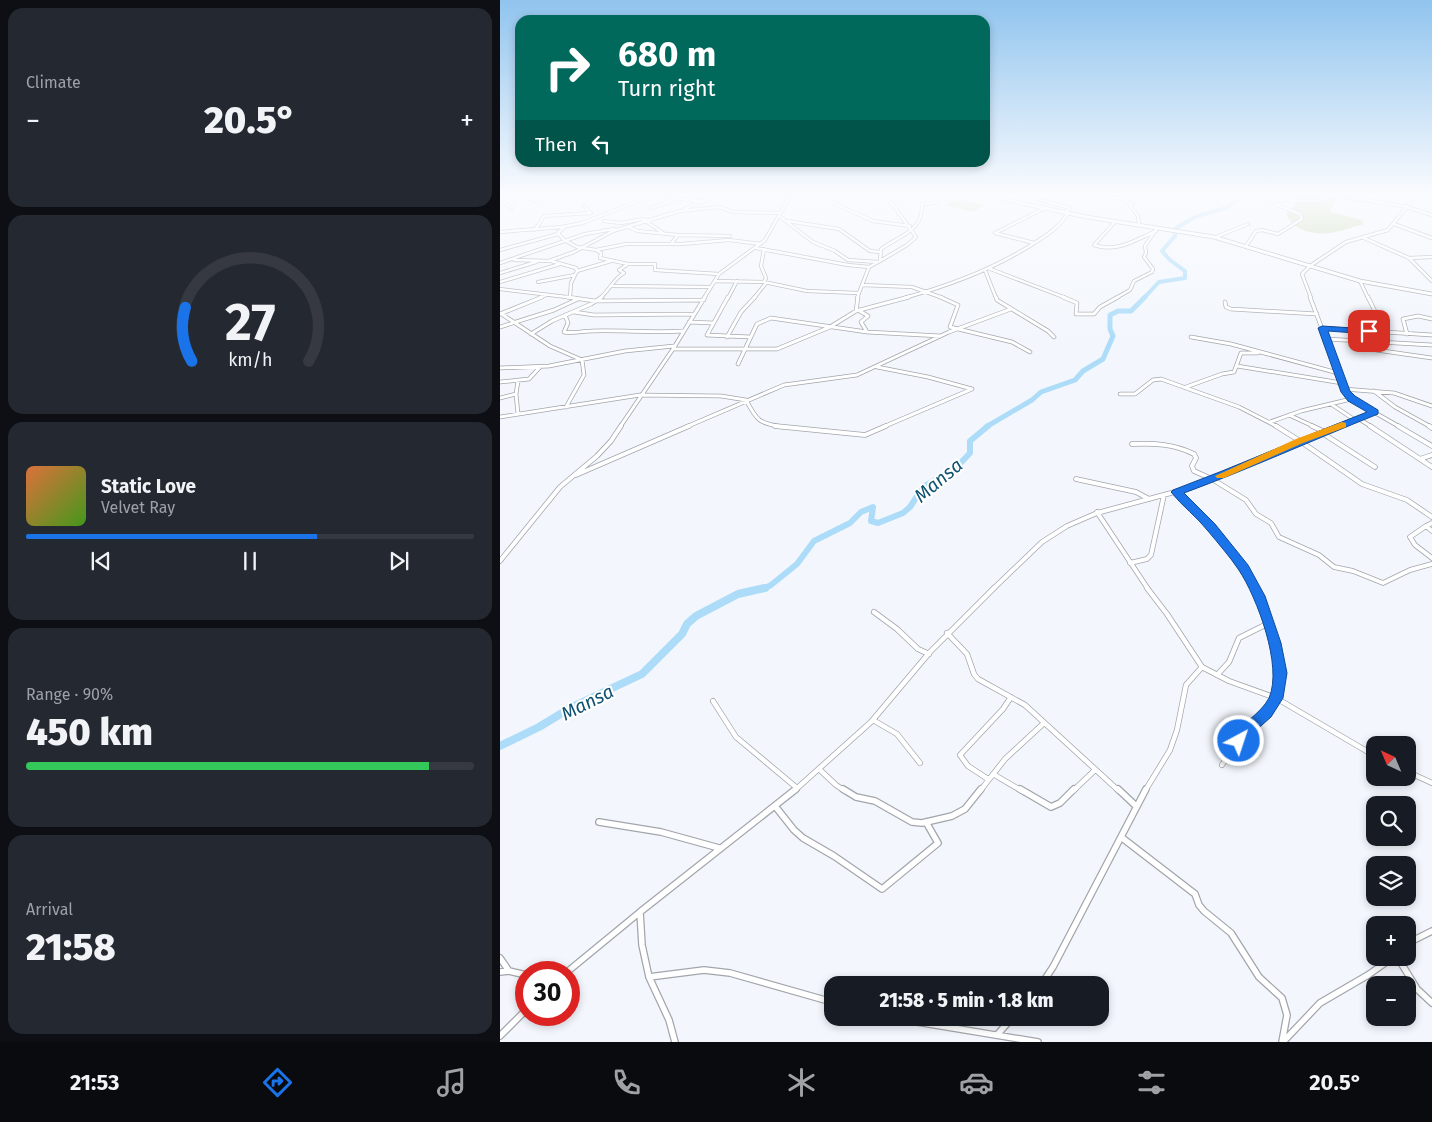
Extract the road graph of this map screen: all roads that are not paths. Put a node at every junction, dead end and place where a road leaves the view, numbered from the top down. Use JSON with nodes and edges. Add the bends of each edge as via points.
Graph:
{"nodes":[{"id":1,"x":527,"y":243,"type":"edge"},
{"id":2,"x":557,"y":243,"type":"edge"},
{"id":3,"x":570,"y":243,"type":"edge"},
{"id":4,"x":591,"y":243,"type":"edge"},
{"id":5,"x":691,"y":243,"type":"edge"},
{"id":6,"x":749,"y":243,"type":"edge"},
{"id":7,"x":814,"y":243,"type":"edge"},
{"id":8,"x":858,"y":243,"type":"edge"},
{"id":9,"x":888,"y":243,"type":"edge"},
{"id":10,"x":909,"y":243,"type":"edge"},
{"id":11,"x":1034,"y":243,"type":"edge"},
{"id":12,"x":1096,"y":243,"type":"edge"},
{"id":13,"x":1130,"y":243,"type":"edge"},
{"id":14,"x":1147,"y":243,"type":"edge"},
{"id":15,"x":1235,"y":243,"type":"edge"},
{"id":16,"x":1248,"y":243,"type":"edge"},
{"id":17,"x":1345,"y":243,"type":"edge"},
{"id":18,"x":1374,"y":243,"type":"edge"},
{"id":19,"x":671,"y":244,"type":"joint"},
{"id":20,"x":760,"y":244,"type":"joint"},
{"id":21,"x":1246,"y":246,"type":"junction"},
{"id":22,"x":581,"y":248,"type":"junction"},
{"id":23,"x":756,"y":248,"type":"junction"},
{"id":24,"x":764,"y":249,"type":"junction"},
{"id":25,"x":500,"y":250,"type":"edge"},
{"id":26,"x":596,"y":250,"type":"junction"},
{"id":27,"x":880,"y":252,"type":"junction"},
{"id":28,"x":1432,"y":257,"type":"edge"},
{"id":29,"x":1409,"y":258,"type":"junction"},
{"id":30,"x":511,"y":260,"type":"junction"},
{"id":31,"x":500,"y":261,"type":"edge"},
{"id":32,"x":538,"y":261,"type":"junction"},
{"id":33,"x":549,"y":261,"type":"junction"},
{"id":34,"x":612,"y":261,"type":"junction"},
{"id":35,"x":879,"y":261,"type":"junction"},
{"id":36,"x":560,"y":264,"type":"junction"},
{"id":37,"x":628,"y":264,"type":"junction"},
{"id":38,"x":1310,"y":266,"type":"junction"},
{"id":39,"x":869,"y":267,"type":"junction"},
{"id":40,"x":987,"y":269,"type":"junction"},
{"id":41,"x":577,"y":271,"type":"junction"},
{"id":42,"x":500,"y":274,"type":"edge"},
{"id":43,"x":719,"y":274,"type":"junction"},
{"id":44,"x":575,"y":275,"type":"junction"},
{"id":45,"x":1432,"y":280,"type":"edge"},
{"id":46,"x":715,"y":281,"type":"junction"},
{"id":47,"x":737,"y":281,"type":"junction"},
{"id":48,"x":1360,"y":281,"type":"junction"},
{"id":49,"x":500,"y":282,"type":"edge"},
{"id":50,"x":538,"y":282,"type":"dead end"},
{"id":51,"x":765,"y":282,"type":"junction"},
{"id":52,"x":612,"y":286,"type":"junction"},
{"id":53,"x":862,"y":286,"type":"junction"},
{"id":54,"x":711,"y":287,"type":"junction"},
{"id":55,"x":500,"y":289,"type":"edge"},
{"id":56,"x":924,"y":292,"type":"junction"},
{"id":57,"x":858,"y":293,"type":"junction"},
{"id":58,"x":548,"y":294,"type":"junction"},
{"id":59,"x":1432,"y":294,"type":"edge"},
{"id":60,"x":570,"y":297,"type":"junction"},
{"id":61,"x":578,"y":298,"type":"junction"},
{"id":62,"x":704,"y":300,"type":"junction"},
{"id":63,"x":595,"y":301,"type":"junction"},
{"id":64,"x":1225,"y":302,"type":"dead end"},
{"id":65,"x":1011,"y":309,"type":"junction"},
{"id":66,"x":857,"y":310,"type":"junction"},
{"id":67,"x":574,"y":312,"type":"junction"},
{"id":68,"x":500,"y":314,"type":"edge"},
{"id":69,"x":694,"y":314,"type":"junction"},
{"id":70,"x":1317,"y":314,"type":"junction"},
{"id":71,"x":565,"y":315,"type":"junction"},
{"id":72,"x":1432,"y":319,"type":"edge"},
{"id":73,"x":689,"y":322,"type":"junction"},
{"id":74,"x":514,"y":323,"type":"junction"},
{"id":75,"x":713,"y":323,"type":"junction"},
{"id":76,"x":500,"y":327,"type":"edge"},
{"id":77,"x":830,"y":327,"type":"junction"},
{"id":78,"x":1322,"y":328,"type":"junction"},
{"id":79,"x":955,"y":330,"type":"junction"},
{"id":80,"x":683,"y":331,"type":"junction"},
{"id":81,"x":867,"y":332,"type":"junction"},
{"id":82,"x":1385,"y":332,"type":"junction"},
{"id":83,"x":531,"y":334,"type":"junction"},
{"id":84,"x":1407,"y":334,"type":"junction"},
{"id":85,"x":1432,"y":335,"type":"edge"},
{"id":86,"x":942,"y":336,"type":"junction"},
{"id":87,"x":727,"y":337,"type":"junction"},
{"id":88,"x":751,"y":337,"type":"junction"},
{"id":89,"x":1054,"y":337,"type":"dead end"},
{"id":90,"x":1191,"y":337,"type":"dead end"},
{"id":91,"x":1326,"y":339,"type":"junction"},
{"id":92,"x":1371,"y":341,"type":"junction"},
{"id":93,"x":1432,"y":345,"type":"edge"},
{"id":94,"x":673,"y":348,"type":"junction"},
{"id":95,"x":744,"y":350,"type":"junction"},
{"id":96,"x":1030,"y":352,"type":"dead end"},
{"id":97,"x":1266,"y":353,"type":"junction"},
{"id":98,"x":1432,"y":358,"type":"edge"},
{"id":99,"x":582,"y":360,"type":"junction"},
{"id":100,"x":738,"y":364,"type":"dead end"},
{"id":101,"x":540,"y":366,"type":"junction"},
{"id":102,"x":877,"y":366,"type":"junction"},
{"id":103,"x":1237,"y":366,"type":"junction"},
{"id":104,"x":501,"y":367,"type":"edge"},
{"id":105,"x":1338,"y":373,"type":"junction"},
{"id":106,"x":518,"y":381,"type":"junction"},
{"id":107,"x":500,"y":382,"type":"edge"},
{"id":108,"x":1342,"y":384,"type":"junction"},
{"id":109,"x":1186,"y":387,"type":"junction"},
{"id":110,"x":1344,"y":389,"type":"junction"},
{"id":111,"x":1374,"y":391,"type":"junction"},
{"id":112,"x":516,"y":394,"type":"junction"},
{"id":113,"x":1120,"y":394,"type":"dead end"},
{"id":114,"x":640,"y":395,"type":"junction"},
{"id":115,"x":500,"y":398,"type":"edge"},
{"id":116,"x":1351,"y":398,"type":"junction"},
{"id":117,"x":746,"y":400,"type":"junction"},
{"id":118,"x":1331,"y":404,"type":"junction"},
{"id":119,"x":566,"y":406,"type":"junction"},
{"id":120,"x":1432,"y":406,"type":"edge"},
{"id":121,"x":1374,"y":412,"type":"junction"},
{"id":122,"x":518,"y":414,"type":"junction"},
{"id":123,"x":1289,"y":414,"type":"junction"},
{"id":124,"x":500,"y":417,"type":"edge"},
{"id":125,"x":1357,"y":420,"type":"junction"},
{"id":126,"x":1270,"y":422,"type":"junction"},
{"id":127,"x":1432,"y":428,"type":"edge"},
{"id":128,"x":1323,"y":433,"type":"junction"},
{"id":129,"x":1300,"y":441,"type":"junction"},
{"id":130,"x":1132,"y":444,"type":"dead end"},
{"id":131,"x":1432,"y":446,"type":"edge"},
{"id":132,"x":1432,"y":455,"type":"edge"},
{"id":133,"x":1420,"y":459,"type":"junction"},
{"id":134,"x":1375,"y":467,"type":"dead end"},
{"id":135,"x":1432,"y":467,"type":"edge"},
{"id":136,"x":572,"y":477,"type":"junction"},
{"id":137,"x":1076,"y":479,"type":"dead end"},
{"id":138,"x":1212,"y":479,"type":"junction"},
{"id":139,"x":1176,"y":492,"type":"junction"},
{"id":140,"x":1164,"y":495,"type":"junction"},
{"id":141,"x":1149,"y":499,"type":"junction"},
{"id":142,"x":1097,"y":512,"type":"junction"},
{"id":143,"x":1432,"y":516,"type":"edge"},
{"id":144,"x":1432,"y":523,"type":"edge"},
{"id":145,"x":1426,"y":526,"type":"junction"},
{"id":146,"x":1432,"y":531,"type":"edge"},
{"id":147,"x":500,"y":554,"type":"edge"},
{"id":148,"x":506,"y":554,"type":"junction"},
{"id":149,"x":1432,"y":558,"type":"edge"},
{"id":150,"x":500,"y":560,"type":"edge"},
{"id":151,"x":1130,"y":563,"type":"junction"},
{"id":152,"x":1432,"y":564,"type":"edge"},
{"id":153,"x":874,"y":612,"type":"dead end"},
{"id":154,"x":1269,"y":623,"type":"junction"},
{"id":155,"x":948,"y":633,"type":"junction"},
{"id":156,"x":929,"y":654,"type":"junction"},
{"id":157,"x":1202,"y":667,"type":"junction"},
{"id":158,"x":1217,"y":675,"type":"junction"},
{"id":159,"x":1011,"y":697,"type":"junction"},
{"id":160,"x":1276,"y":698,"type":"junction"},
{"id":161,"x":712,"y":700,"type":"dead end"},
{"id":162,"x":873,"y":720,"type":"junction"},
{"id":163,"x":1044,"y":723,"type":"junction"},
{"id":164,"x":1366,"y":751,"type":"edge"},
{"id":165,"x":920,"y":763,"type":"dead end"},
{"id":166,"x":1222,"y":765,"type":"dead end"},
{"id":167,"x":819,"y":769,"type":"junction"},
{"id":168,"x":1095,"y":770,"type":"junction"},
{"id":169,"x":993,"y":774,"type":"junction"},
{"id":170,"x":1416,"y":776,"type":"edge"},
{"id":171,"x":988,"y":779,"type":"junction"},
{"id":172,"x":1432,"y":783,"type":"edge"},
{"id":173,"x":797,"y":788,"type":"junction"},
{"id":174,"x":775,"y":806,"type":"junction"},
{"id":175,"x":1136,"y":806,"type":"junction"},
{"id":176,"x":599,"y":822,"type":"dead end"},
{"id":177,"x":926,"y":822,"type":"junction"},
{"id":178,"x":1121,"y":837,"type":"junction"},
{"id":179,"x":719,"y":848,"type":"junction"},
{"id":180,"x":640,"y":912,"type":"junction"},
{"id":181,"x":1432,"y":931,"type":"edge"},
{"id":182,"x":1416,"y":938,"type":"edge"},
{"id":183,"x":500,"y":958,"type":"edge"},
{"id":184,"x":580,"y":961,"type":"edge"},
{"id":185,"x":1381,"y":966,"type":"edge"},
{"id":186,"x":1403,"y":966,"type":"edge"},
{"id":187,"x":509,"y":971,"type":"junction"},
{"id":188,"x":500,"y":972,"type":"edge"},
{"id":189,"x":515,"y":972,"type":"edge"},
{"id":190,"x":1047,"y":976,"type":"edge"},
{"id":191,"x":649,"y":978,"type":"junction"},
{"id":192,"x":824,"y":1000,"type":"edge"},
{"id":193,"x":1432,"y":1003,"type":"edge"},
{"id":194,"x":515,"y":1021,"type":"edge"},
{"id":195,"x":928,"y":1026,"type":"edge"},
{"id":196,"x":1004,"y":1026,"type":"edge"},
{"id":197,"x":997,"y":1034,"type":"junction"},
{"id":198,"x":500,"y":1036,"type":"edge"},
{"id":199,"x":675,"y":1042,"type":"edge"},
{"id":200,"x":1038,"y":1042,"type":"edge"},
{"id":201,"x":1283,"y":1042,"type":"edge"}],
"edges":[{"from":1,"to":25,"type":"street"},
{"from":2,"to":30,"type":"street"},
{"from":3,"to":22,"type":"street"},
{"from":4,"to":22,"type":"street"},
{"from":5,"to":19,"type":"street"},
{"from":6,"to":20,"type":"street"},
{"from":7,"to":35,"type":"street","via":[[848,260]]},
{"from":8,"to":27,"type":"street","via":[[870,251]]},
{"from":9,"to":27,"type":"street"},
{"from":10,"to":35,"type":"street"},
{"from":11,"to":40,"type":"street"},
{"from":12,"to":13,"type":"street","via":[[1094,245],[1106,248]]},
{"from":14,"to":40,"type":"street","via":[[1144,258],[1152,272],[1134,281],[1130,290],[1091,316],[1076,314],[1077,304],[1074,301]]},
{"from":15,"to":21,"type":"main road"},
{"from":16,"to":21,"type":"street"},
{"from":17,"to":38,"type":"street"},
{"from":18,"to":29,"type":"street"},
{"from":19,"to":26,"type":"street","via":[[626,244]]},
{"from":20,"to":23,"type":"street"},
{"from":21,"to":38,"type":"main road"},
{"from":22,"to":26,"type":"street"},
{"from":22,"to":33,"type":"street"},
{"from":23,"to":24,"type":"street"},
{"from":23,"to":43,"type":"street"},
{"from":24,"to":39,"type":"street"},
{"from":24,"to":51,"type":"street","via":[[761,266]]},
{"from":26,"to":34,"type":"street","via":[[600,258]]},
{"from":27,"to":35,"type":"street"},
{"from":28,"to":29,"type":"street"},
{"from":29,"to":45,"type":"street"},
{"from":30,"to":31,"type":"street"},
{"from":30,"to":32,"type":"street"},
{"from":32,"to":33,"type":"street"},
{"from":32,"to":42,"type":"street"},
{"from":33,"to":36,"type":"street"},
{"from":34,"to":37,"type":"street"},
{"from":34,"to":41,"type":"street"},
{"from":35,"to":39,"type":"street"},
{"from":36,"to":41,"type":"street","via":[[575,267]]},
{"from":36,"to":49,"type":"street"},
{"from":37,"to":43,"type":"street","via":[[655,264],[655,270]]},
{"from":37,"to":52,"type":"street","via":[[619,270],[625,273],[615,278]]},
{"from":38,"to":48,"type":"main road"},
{"from":38,"to":70,"type":"street","via":[[1302,274]]},
{"from":39,"to":53,"type":"street"},
{"from":40,"to":56,"type":"street"},
{"from":40,"to":65,"type":"street","via":[[997,300]]},
{"from":41,"to":44,"type":"street"},
{"from":43,"to":46,"type":"street"},
{"from":44,"to":50,"type":"street"},
{"from":44,"to":60,"type":"street","via":[[570,283]]},
{"from":46,"to":47,"type":"street"},
{"from":46,"to":54,"type":"street"},
{"from":47,"to":51,"type":"street"},
{"from":47,"to":75,"type":"street"},
{"from":48,"to":59,"type":"main road"},
{"from":48,"to":82,"type":"street"},
{"from":51,"to":57,"type":"street","via":[[807,291]]},
{"from":51,"to":87,"type":"street","via":[[741,312]]},
{"from":52,"to":54,"type":"street"},
{"from":52,"to":63,"type":"street"},
{"from":53,"to":56,"type":"street","via":[[909,287]]},
{"from":53,"to":57,"type":"street"},
{"from":54,"to":62,"type":"street"},
{"from":55,"to":58,"type":"street"},
{"from":56,"to":66,"type":"street"},
{"from":56,"to":79,"type":"street","via":[[957,303],[949,326]]},
{"from":57,"to":66,"type":"street"},
{"from":58,"to":60,"type":"street"},
{"from":58,"to":68,"type":"street"},
{"from":60,"to":61,"type":"street"},
{"from":61,"to":63,"type":"street"},
{"from":61,"to":74,"type":"street","via":[[558,309]]},
{"from":62,"to":63,"type":"street"},
{"from":62,"to":69,"type":"street"},
{"from":63,"to":67,"type":"street"},
{"from":64,"to":70,"type":"street","via":[[1230,309]]},
{"from":65,"to":79,"type":"street"},
{"from":65,"to":89,"type":"street"},
{"from":66,"to":77,"type":"street"},
{"from":66,"to":81,"type":"street","via":[[868,316],[861,322]]},
{"from":67,"to":69,"type":"street","via":[[594,315]]},
{"from":67,"to":71,"type":"street"},
{"from":68,"to":74,"type":"street"},
{"from":69,"to":73,"type":"street"},
{"from":70,"to":78,"type":"street"},
{"from":71,"to":80,"type":"street","via":[[568,323],[564,332],[578,334]]},
{"from":71,"to":83,"type":"street"},
{"from":72,"to":84,"type":"street","via":[[1418,316],[1403,319]]},
{"from":73,"to":75,"type":"street"},
{"from":73,"to":80,"type":"street"},
{"from":74,"to":76,"type":"street"},
{"from":74,"to":83,"type":"street"},
{"from":75,"to":87,"type":"street","via":[[707,335]]},
{"from":77,"to":81,"type":"street"},
{"from":77,"to":88,"type":"street","via":[[773,317],[758,323]]},
{"from":77,"to":95,"type":"street","via":[[772,350]]},
{"from":78,"to":82,"type":"street"},
{"from":78,"to":91,"type":"street"},
{"from":79,"to":86,"type":"street"},
{"from":79,"to":96,"type":"street","via":[[1012,342]]},
{"from":80,"to":94,"type":"street"},
{"from":81,"to":86,"type":"street"},
{"from":82,"to":84,"type":"street"},
{"from":83,"to":99,"type":"street"},
{"from":84,"to":85,"type":"street"},
{"from":86,"to":102,"type":"street"},
{"from":87,"to":88,"type":"street"},
{"from":88,"to":95,"type":"street"},
{"from":90,"to":97,"type":"street"},
{"from":91,"to":92,"type":"street"},
{"from":91,"to":105,"type":"street"},
{"from":92,"to":93,"type":"street"},
{"from":92,"to":98,"type":"street","via":[[1377,350]]},
{"from":94,"to":95,"type":"street"},
{"from":94,"to":99,"type":"street","via":[[625,351]]},
{"from":94,"to":114,"type":"street"},
{"from":95,"to":100,"type":"street"},
{"from":97,"to":103,"type":"street","via":[[1241,353]]},
{"from":97,"to":105,"type":"street"},
{"from":99,"to":101,"type":"street"},
{"from":99,"to":119,"type":"street","via":[[584,375]]},
{"from":101,"to":104,"type":"street"},
{"from":101,"to":106,"type":"street","via":[[528,380]]},
{"from":102,"to":117,"type":"street","via":[[857,375],[788,384]]},
{"from":102,"to":117,"type":"street","via":[[972,390],[865,435],[764,424],[756,419]]},
{"from":103,"to":108,"type":"street"},
{"from":103,"to":109,"type":"street","via":[[1234,372]]},
{"from":105,"to":108,"type":"street"},
{"from":106,"to":107,"type":"street"},
{"from":106,"to":112,"type":"street"},
{"from":108,"to":110,"type":"street"},
{"from":109,"to":113,"type":"street","via":[[1158,378],[1138,392]]},
{"from":109,"to":126,"type":"street"},
{"from":110,"to":111,"type":"street"},
{"from":110,"to":116,"type":"street"},
{"from":111,"to":120,"type":"street","via":[[1394,393]]},
{"from":111,"to":127,"type":"street"},
{"from":112,"to":115,"type":"street"},
{"from":112,"to":122,"type":"street"},
{"from":114,"to":117,"type":"street"},
{"from":114,"to":119,"type":"street"},
{"from":114,"to":136,"type":"street","via":[[605,448]]},
{"from":116,"to":118,"type":"street"},
{"from":116,"to":121,"type":"street"},
{"from":117,"to":136,"type":"street"},
{"from":118,"to":123,"type":"street"},
{"from":118,"to":125,"type":"street"},
{"from":119,"to":122,"type":"street"},
{"from":121,"to":125,"type":"street"},
{"from":121,"to":131,"type":"street"},
{"from":122,"to":124,"type":"street"},
{"from":123,"to":126,"type":"street"},
{"from":123,"to":128,"type":"street"},
{"from":125,"to":128,"type":"street"},
{"from":125,"to":133,"type":"street"},
{"from":126,"to":129,"type":"street"},
{"from":128,"to":129,"type":"street"},
{"from":128,"to":134,"type":"street"},
{"from":129,"to":138,"type":"street"},
{"from":129,"to":143,"type":"street","via":[[1362,484],[1407,500]]},
{"from":130,"to":138,"type":"street","via":[[1159,443],[1190,452],[1196,458],[1192,469]]},
{"from":132,"to":133,"type":"street"},
{"from":133,"to":135,"type":"street"},
{"from":136,"to":148,"type":"street","via":[[555,492]]},
{"from":137,"to":141,"type":"street","via":[[1136,492]]},
{"from":138,"to":139,"type":"street"},
{"from":138,"to":152,"type":"street","via":[[1246,500],[1256,514],[1271,523],[1276,535],[1318,555],[1334,567],[1383,583]]},
{"from":139,"to":140,"type":"street"},
{"from":139,"to":154,"type":"street","via":[[1211,527],[1244,568]]},
{"from":140,"to":141,"type":"street"},
{"from":140,"to":151,"type":"street","via":[[1151,555]]},
{"from":141,"to":142,"type":"street"},
{"from":142,"to":151,"type":"street"},
{"from":142,"to":155,"type":"street","via":[[1044,539]]},
{"from":144,"to":145,"type":"street"},
{"from":145,"to":146,"type":"street"},
{"from":145,"to":149,"type":"street","via":[[1410,537]]},
{"from":147,"to":148,"type":"street"},
{"from":148,"to":150,"type":"street"},
{"from":151,"to":157,"type":"street"},
{"from":153,"to":156,"type":"street","via":[[918,649]]},
{"from":154,"to":158,"type":"street","via":[[1239,638],[1229,662]]},
{"from":154,"to":160,"type":"street","via":[[1280,673]]},
{"from":155,"to":156,"type":"street"},
{"from":155,"to":159,"type":"street","via":[[967,654],[978,679]]},
{"from":156,"to":162,"type":"street"},
{"from":157,"to":158,"type":"street"},
{"from":157,"to":175,"type":"street","via":[[1186,685],[1170,750]]},
{"from":158,"to":160,"type":"street"},
{"from":159,"to":163,"type":"street"},
{"from":159,"to":171,"type":"street","via":[[1003,710],[960,755],[978,774]]},
{"from":160,"to":164,"type":"street"},
{"from":160,"to":166,"type":"street"},
{"from":161,"to":173,"type":"street","via":[[736,738]]},
{"from":162,"to":165,"type":"street","via":[[897,734]]},
{"from":162,"to":167,"type":"street"},
{"from":163,"to":168,"type":"street"},
{"from":163,"to":169,"type":"street"},
{"from":167,"to":173,"type":"street"},
{"from":167,"to":177,"type":"street","via":[[856,797],[875,801],[912,822]]},
{"from":168,"to":169,"type":"street","via":[[1060,803],[1051,807]]},
{"from":168,"to":175,"type":"street"},
{"from":169,"to":171,"type":"street"},
{"from":170,"to":172,"type":"street"},
{"from":171,"to":177,"type":"street","via":[[960,812]]},
{"from":173,"to":174,"type":"street"},
{"from":174,"to":177,"type":"street","via":[[803,838],[882,889],[938,843]]},
{"from":174,"to":179,"type":"street"},
{"from":175,"to":178,"type":"street"},
{"from":176,"to":179,"type":"street","via":[[661,832]]},
{"from":178,"to":190,"type":"street"},
{"from":178,"to":201,"type":"street","via":[[1195,894],[1204,911],[1230,933],[1259,977],[1282,998],[1287,1016]]},
{"from":179,"to":180,"type":"street"},
{"from":180,"to":184,"type":"street"},
{"from":180,"to":191,"type":"street"},
{"from":181,"to":182,"type":"street"},
{"from":183,"to":187,"type":"street"},
{"from":185,"to":201,"type":"street","via":[[1320,1003]]},
{"from":186,"to":193,"type":"street","via":[[1417,989]]},
{"from":187,"to":188,"type":"street"},
{"from":187,"to":189,"type":"street"},
{"from":191,"to":192,"type":"street","via":[[704,970]]},
{"from":191,"to":199,"type":"street","via":[[669,1020]]},
{"from":194,"to":198,"type":"street"},
{"from":195,"to":197,"type":"street"},
{"from":196,"to":197,"type":"street"},
{"from":197,"to":200,"type":"street"}]}
